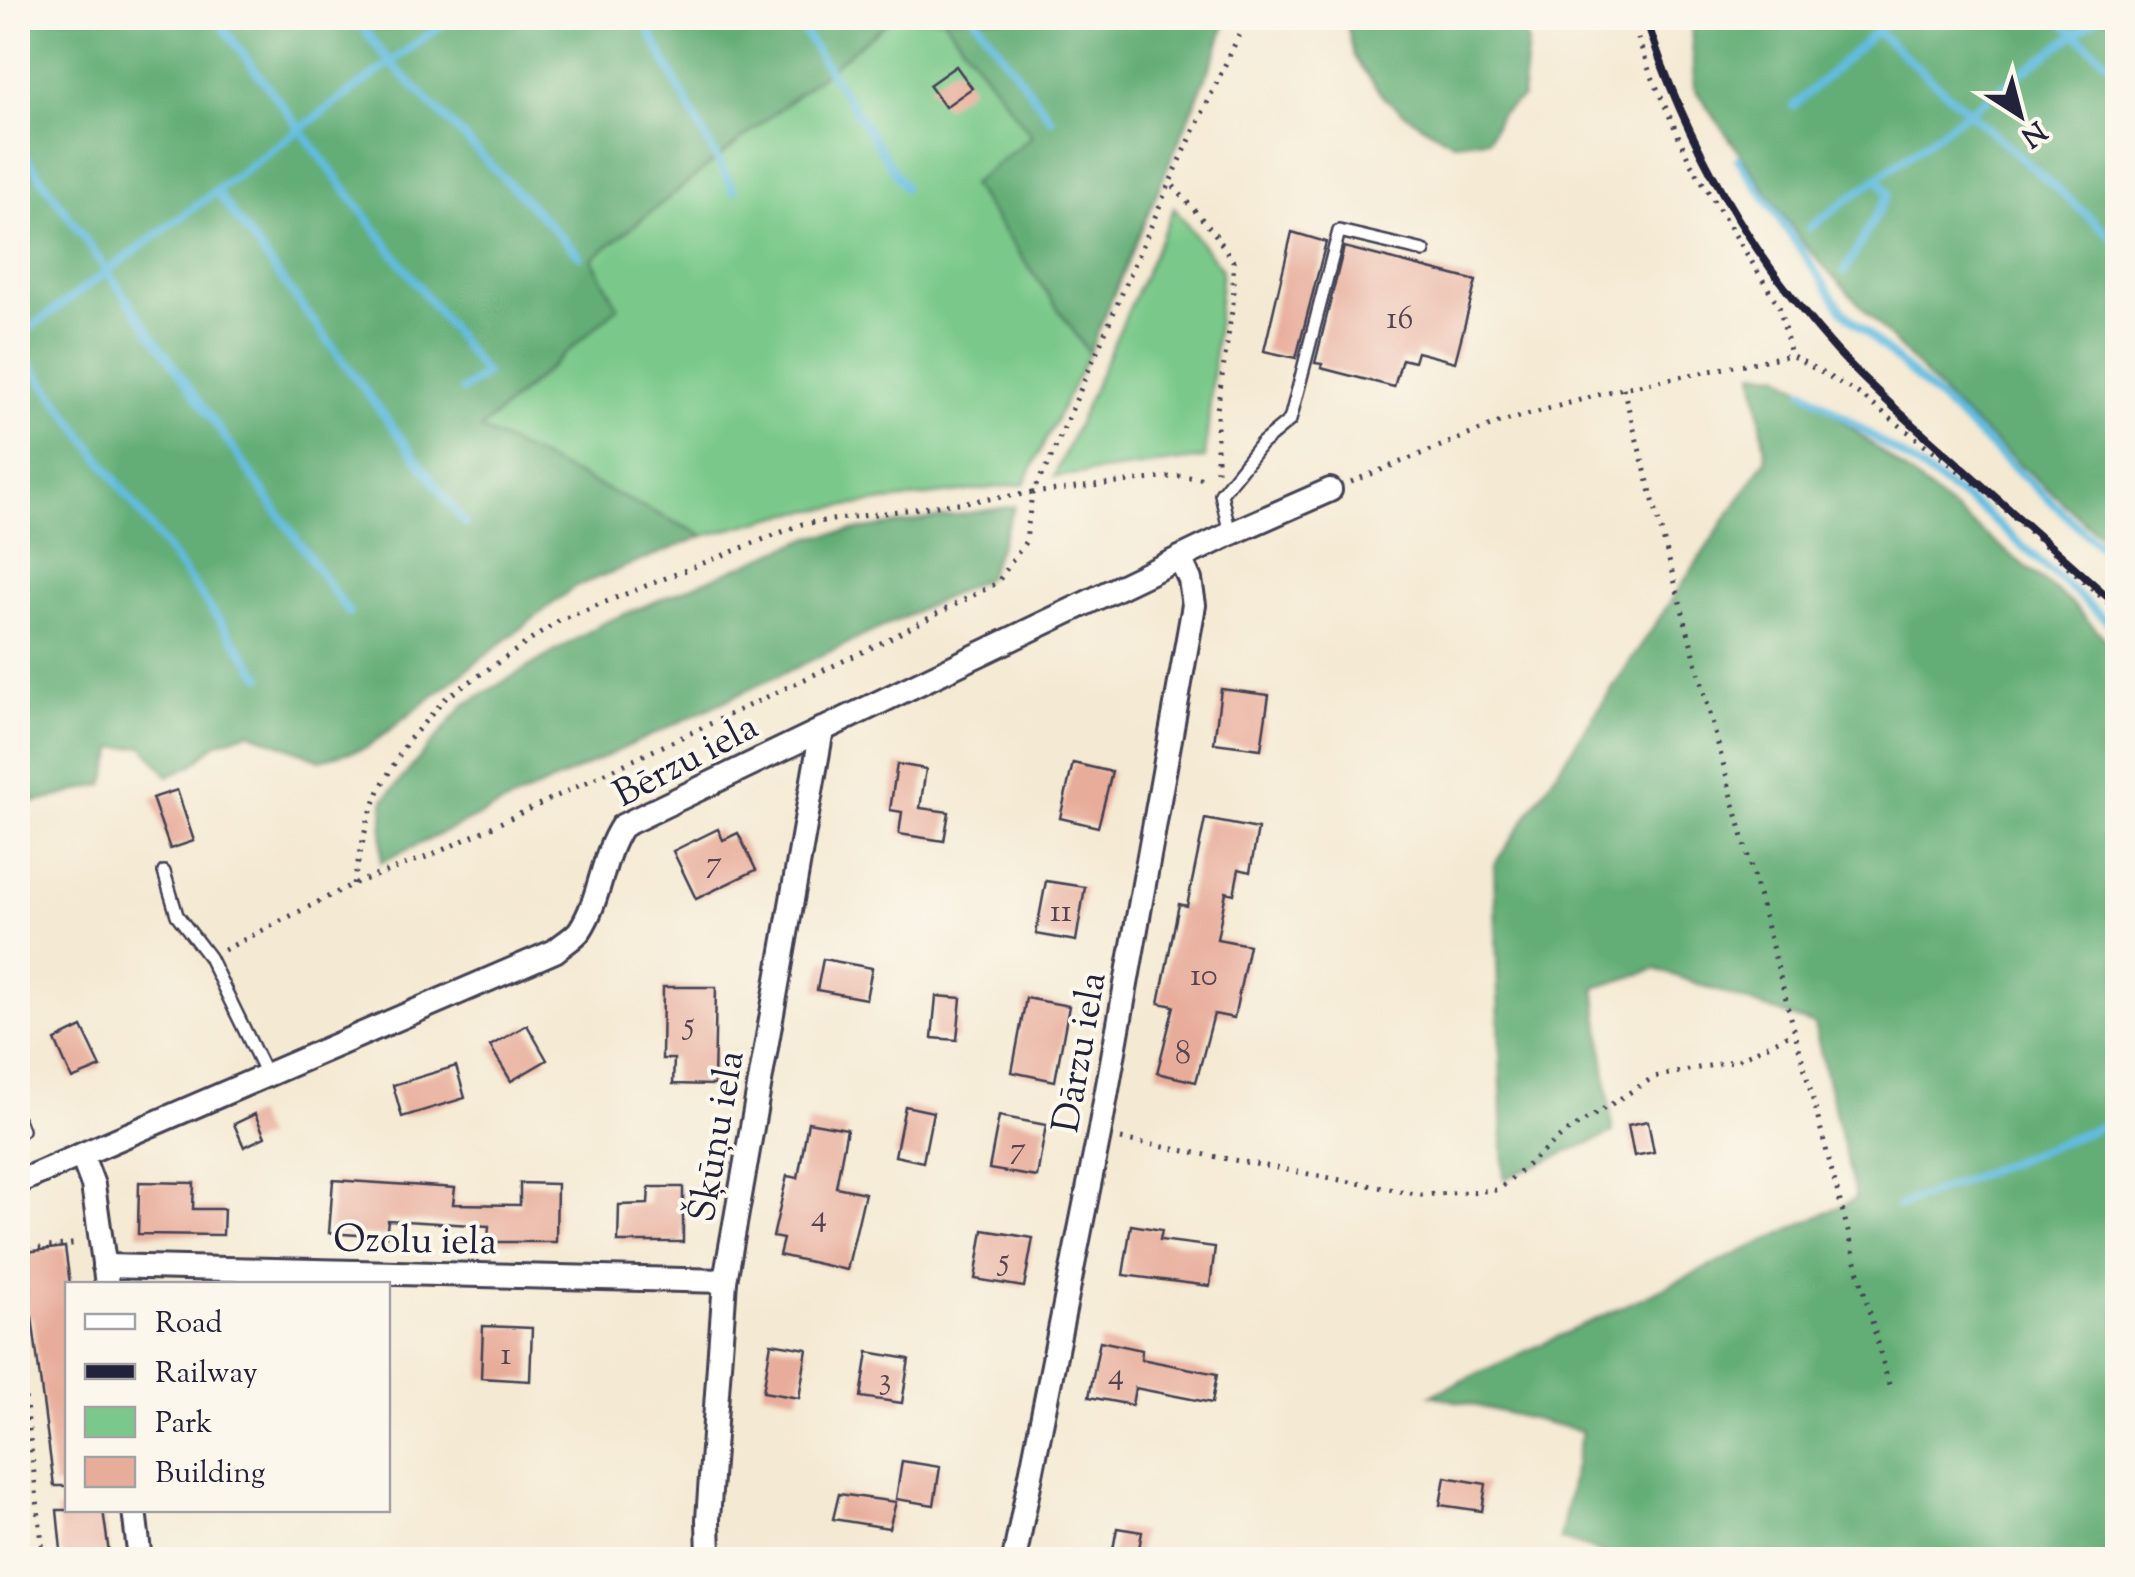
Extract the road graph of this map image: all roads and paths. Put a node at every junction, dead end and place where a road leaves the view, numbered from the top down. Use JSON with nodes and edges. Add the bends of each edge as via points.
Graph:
{"nodes":[{"id":1,"x":1247,"y":18,"type":"edge"},
{"id":2,"x":1631,"y":18,"type":"edge"},
{"id":3,"x":1170,"y":182,"type":"junction"},
{"id":4,"x":1424,"y":250,"type":"dead end"},
{"id":5,"x":1791,"y":355,"type":"junction"},
{"id":6,"x":1623,"y":388,"type":"junction"},
{"id":7,"x":1330,"y":490,"type":"joint"},
{"id":8,"x":1032,"y":492,"type":"junction"},
{"id":9,"x":1230,"y":534,"type":"junction"},
{"id":10,"x":1180,"y":558,"type":"junction"},
{"id":11,"x":2118,"y":612,"type":"edge"},
{"id":12,"x":822,"y":729,"type":"junction"},
{"id":13,"x":164,"y":872,"type":"dead end"},
{"id":14,"x":353,"y":884,"type":"junction"},
{"id":15,"x":209,"y":957,"type":"junction"},
{"id":16,"x":1795,"y":1031,"type":"junction"},
{"id":17,"x":267,"y":1076,"type":"junction"},
{"id":18,"x":18,"y":1120,"type":"edge"},
{"id":19,"x":18,"y":1132,"type":"edge"},
{"id":20,"x":1099,"y":1135,"type":"junction"},
{"id":21,"x":82,"y":1156,"type":"junction"},
{"id":22,"x":18,"y":1182,"type":"edge"},
{"id":23,"x":101,"y":1240,"type":"junction"},
{"id":24,"x":18,"y":1251,"type":"edge"},
{"id":25,"x":105,"y":1275,"type":"edge"},
{"id":26,"x":724,"y":1281,"type":"junction"},
{"id":27,"x":18,"y":1335,"type":"edge"},
{"id":28,"x":1889,"y":1386,"type":"dead end"},
{"id":29,"x":134,"y":1512,"type":"edge"},
{"id":30,"x":44,"y":1560,"type":"edge"},
{"id":31,"x":140,"y":1560,"type":"edge"},
{"id":32,"x":709,"y":1560,"type":"edge"},
{"id":33,"x":1014,"y":1560,"type":"edge"}],
"edges":[{"from":1,"to":3,"type":"path"},
{"from":2,"to":5,"type":"path","via":[[1690,162],[1779,306]]},
{"from":3,"to":8,"type":"path"},
{"from":3,"to":8,"type":"path","via":[[1232,260],[1217,480],[1178,476]]},
{"from":4,"to":9,"type":"lane","via":[[1339,231],[1290,420],[1260,444],[1221,494]]},
{"from":5,"to":6,"type":"path"},
{"from":5,"to":11,"type":"path","via":[[1859,394],[1985,492]]},
{"from":6,"to":7,"type":"path","via":[[1498,422]]},
{"from":6,"to":16,"type":"path"},
{"from":7,"to":9,"type":"street","name":"Bērzu iela"},
{"from":8,"to":14,"type":"path","via":[[1026,541],[997,584],[432,855]]},
{"from":8,"to":14,"type":"path","via":[[802,524],[560,620],[446,698],[407,742],[368,819]]},
{"from":9,"to":10,"type":"street","name":"Bērzu iela"},
{"from":10,"to":12,"type":"street","name":"Bērzu iela"},
{"from":10,"to":20,"type":"street","name":"Dārzu iela","via":[[1194,606]]},
{"from":12,"to":17,"type":"street","name":"Bērzu iela","via":[[622,826],[578,933],[555,950]]},
{"from":12,"to":26,"type":"street","name":"Šķūņu iela"},
{"from":13,"to":15,"type":"lane","via":[[176,915]]},
{"from":14,"to":15,"type":"path"},
{"from":15,"to":17,"type":"lane"},
{"from":16,"to":20,"type":"path","via":[[1738,1060],[1654,1076],[1561,1136],[1498,1190],[1421,1195]]},
{"from":16,"to":28,"type":"path"},
{"from":17,"to":21,"type":"street","name":"Bērzu iela"},
{"from":18,"to":19,"type":"lane"},
{"from":20,"to":33,"type":"street","name":"Dārzu iela"},
{"from":21,"to":22,"type":"street","name":"Bērzu iela"},
{"from":21,"to":23,"type":"street"},
{"from":23,"to":24,"type":"path"},
{"from":23,"to":25,"type":"street"},
{"from":25,"to":26,"type":"street","name":"Ozolu iela"},
{"from":26,"to":32,"type":"street","name":"Šķūņu iela"},
{"from":27,"to":30,"type":"path"},
{"from":29,"to":31,"type":"street"}]}
